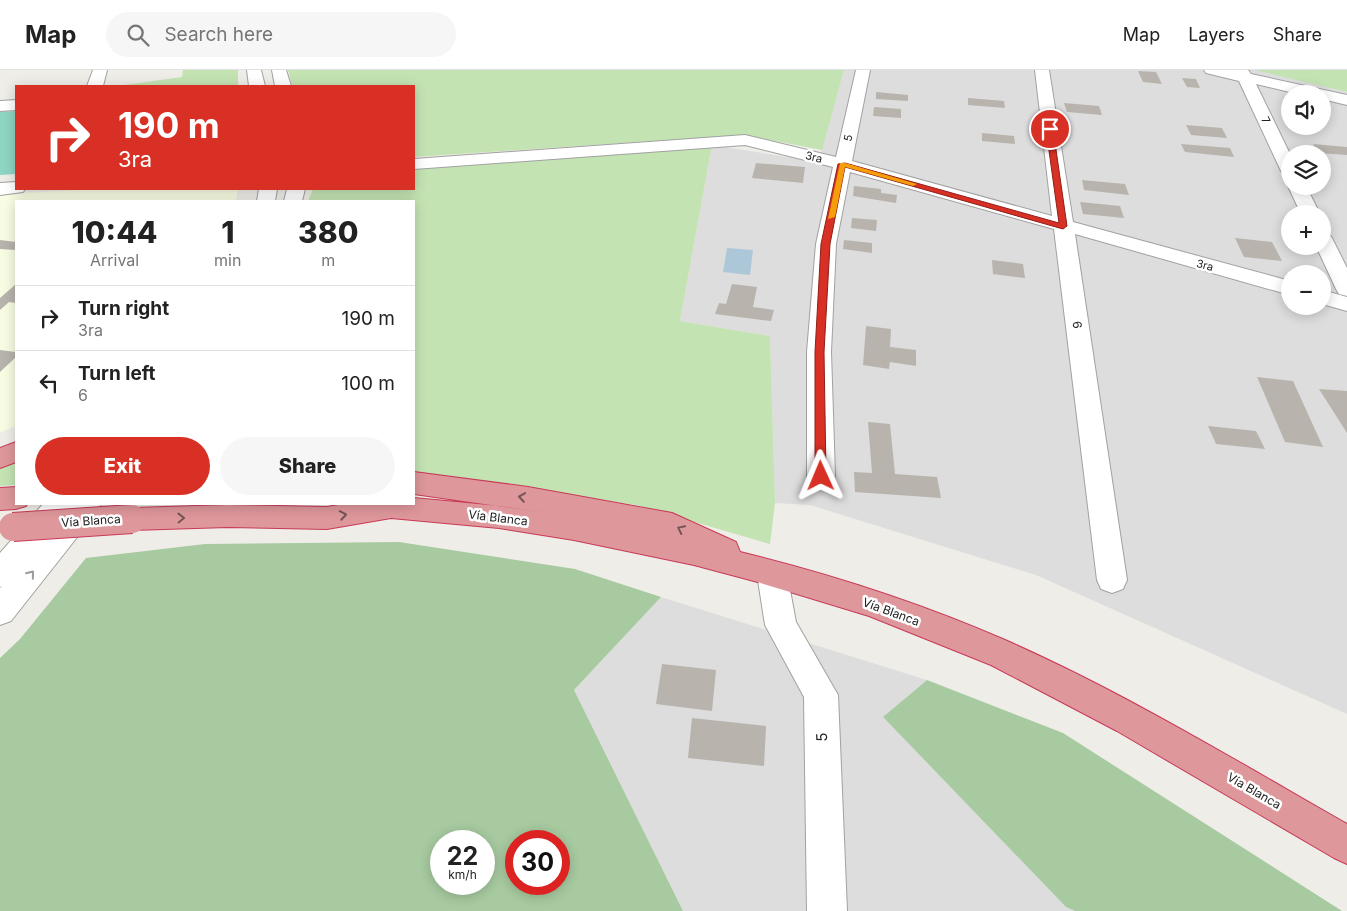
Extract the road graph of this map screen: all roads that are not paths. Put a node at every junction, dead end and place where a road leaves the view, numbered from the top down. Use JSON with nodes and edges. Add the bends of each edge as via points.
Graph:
{"nodes":[{"id":1,"x":100,"y":70,"type":"edge"},
{"id":2,"x":254,"y":70,"type":"edge"},
{"id":3,"x":279,"y":70,"type":"edge"},
{"id":4,"x":863,"y":70,"type":"edge"},
{"id":5,"x":1042,"y":70,"type":"edge"},
{"id":6,"x":1211,"y":70,"type":"edge"},
{"id":7,"x":1243,"y":73,"type":"edge"},
{"id":8,"x":95,"y":85,"type":"edge"},
{"id":9,"x":257,"y":85,"type":"edge"},
{"id":10,"x":282,"y":85,"type":"edge"},
{"id":11,"x":1288,"y":85,"type":"edge"},
{"id":12,"x":1331,"y":96,"type":"edge"},
{"id":13,"x":1347,"y":100,"type":"edge"},
{"id":14,"x":15,"y":105,"type":"edge"},
{"id":15,"x":0,"y":106,"type":"edge"},
{"id":16,"x":1281,"y":152,"type":"edge"},
{"id":17,"x":415,"y":164,"type":"edge"},
{"id":18,"x":842,"y":164,"type":"junction"},
{"id":19,"x":15,"y":188,"type":"edge"},
{"id":20,"x":0,"y":189,"type":"edge"},
{"id":21,"x":1063,"y":226,"type":"junction"},
{"id":22,"x":1330,"y":255,"type":"edge"},
{"id":23,"x":1281,"y":286,"type":"edge"},
{"id":24,"x":1347,"y":289,"type":"edge"},
{"id":25,"x":1331,"y":300,"type":"edge"},
{"id":26,"x":1347,"y":304,"type":"edge"},
{"id":27,"x":15,"y":452,"type":"edge"},
{"id":28,"x":0,"y":458,"type":"edge"},
{"id":29,"x":821,"y":476,"type":"dead end"},
{"id":30,"x":415,"y":483,"type":"edge"},
{"id":31,"x":15,"y":498,"type":"edge"},
{"id":32,"x":0,"y":499,"type":"edge"},
{"id":33,"x":59,"y":505,"type":"edge"},
{"id":34,"x":86,"y":505,"type":"edge"},
{"id":35,"x":385,"y":505,"type":"edge"},
{"id":36,"x":6,"y":527,"type":"edge"},
{"id":37,"x":0,"y":574,"type":"edge"},
{"id":38,"x":772,"y":574,"type":"junction"},
{"id":39,"x":1112,"y":580,"type":"dead end"},
{"id":40,"x":0,"y":611,"type":"edge"},
{"id":41,"x":1347,"y":844,"type":"edge"},
{"id":42,"x":827,"y":911,"type":"edge"}],
"edges":[{"from":1,"to":8,"type":"street"},
{"from":2,"to":9,"type":"street"},
{"from":3,"to":10,"type":"street"},
{"from":4,"to":18,"type":"street","name":"5"},
{"from":5,"to":21,"type":"street","name":"6"},
{"from":6,"to":7,"type":"street"},
{"from":7,"to":11,"type":"street"},
{"from":7,"to":16,"type":"street","name":"7"},
{"from":12,"to":13,"type":"street"},
{"from":14,"to":15,"type":"street"},
{"from":17,"to":18,"type":"street","name":"3ra","via":[[745,140]]},
{"from":18,"to":21,"type":"street","name":"3ra"},
{"from":18,"to":29,"type":"street","name":"5","via":[[826,244],[820,352]]},
{"from":19,"to":20,"type":"street"},
{"from":21,"to":23,"type":"street","name":"3ra"},
{"from":21,"to":39,"type":"street","name":"6"},
{"from":22,"to":24,"type":"street"},
{"from":25,"to":26,"type":"street"},
{"from":27,"to":28,"type":"highway"},
{"from":38,"to":30,"type":"highway","one_way":true,"via":[[672,525],[528,498]]},
{"from":31,"to":32,"type":"highway"},
{"from":33,"to":37,"type":"street"},
{"from":40,"to":34,"type":"street","one_way":true},
{"from":36,"to":35,"type":"highway","name":"Vía Blanca","one_way":true,"bridge":true,"via":[[228,516],[327,518]]},
{"from":35,"to":38,"type":"highway","name":"Vía Blanca","via":[[580,530]]},
{"from":38,"to":41,"type":"highway","name":"Vía Blanca","via":[[865,602],[986,647],[1107,707]]},
{"from":38,"to":42,"type":"street","name":"5","via":[[781,625],[821,695]]}]}
